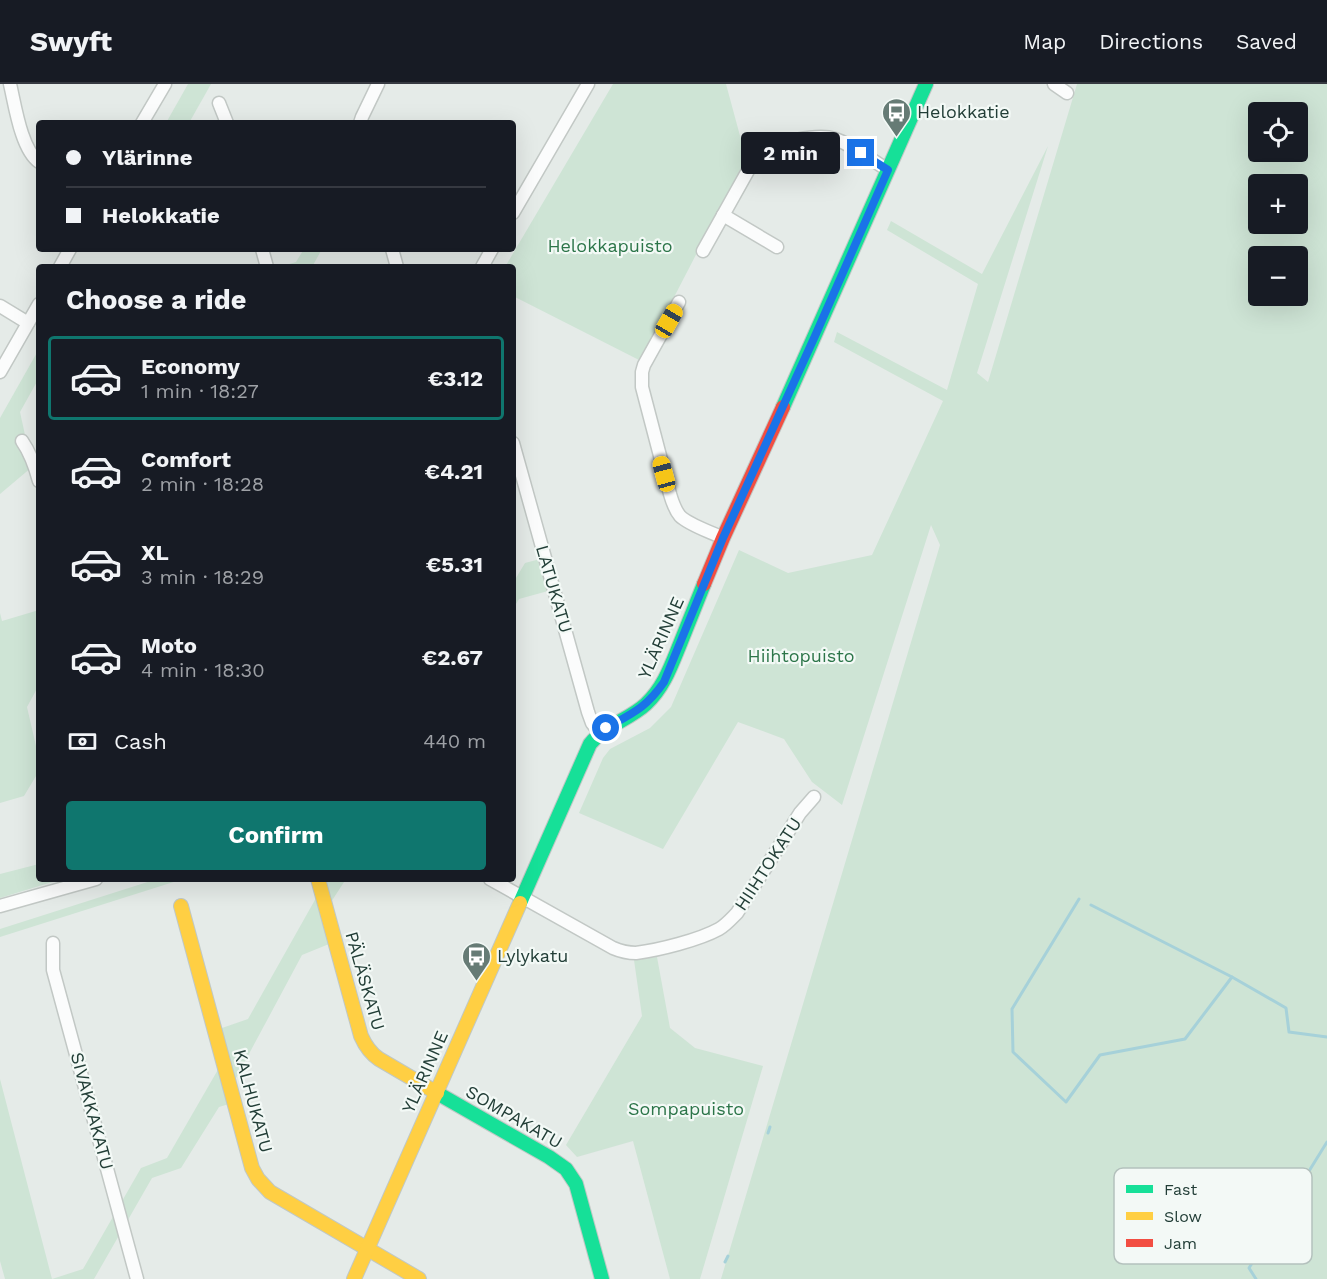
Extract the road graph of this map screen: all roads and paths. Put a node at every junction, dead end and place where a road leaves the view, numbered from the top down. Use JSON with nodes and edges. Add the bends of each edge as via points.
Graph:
{"nodes":[{"id":1,"x":10,"y":84,"type":"edge"},
{"id":2,"x":165,"y":84,"type":"edge"},
{"id":3,"x":378,"y":84,"type":"edge"},
{"id":4,"x":588,"y":84,"type":"edge"},
{"id":5,"x":926,"y":84,"type":"edge"},
{"id":6,"x":1054,"y":84,"type":"edge"},
{"id":7,"x":1066,"y":93,"type":"dead end"},
{"id":8,"x":219,"y":103,"type":"dead end"},
{"id":9,"x":144,"y":120,"type":"edge"},
{"id":10,"x":225,"y":120,"type":"edge"},
{"id":11,"x":361,"y":120,"type":"edge"},
{"id":12,"x":36,"y":160,"type":"edge"},
{"id":13,"x":888,"y":170,"type":"junction"},
{"id":14,"x":516,"y":208,"type":"edge"},
{"id":15,"x":723,"y":215,"type":"junction"},
{"id":16,"x":777,"y":247,"type":"dead end"},
{"id":17,"x":703,"y":251,"type":"dead end"},
{"id":18,"x":679,"y":302,"type":"dead end"},
{"id":19,"x":0,"y":306,"type":"edge"},
{"id":20,"x":36,"y":309,"type":"edge"},
{"id":21,"x":28,"y":323,"type":"junction"},
{"id":22,"x":0,"y":372,"type":"edge"},
{"id":23,"x":22,"y":441,"type":"dead end"},
{"id":24,"x":516,"y":454,"type":"edge"},
{"id":25,"x":36,"y":472,"type":"edge"},
{"id":26,"x":723,"y":538,"type":"junction"},
{"id":27,"x":600,"y":733,"type":"junction"},
{"id":28,"x":814,"y":797,"type":"dead end"},
{"id":29,"x":85,"y":882,"type":"edge"},
{"id":30,"x":319,"y":882,"type":"edge"},
{"id":31,"x":495,"y":882,"type":"edge"},
{"id":32,"x":522,"y":897,"type":"junction"},
{"id":33,"x":0,"y":906,"type":"edge"},
{"id":34,"x":181,"y":906,"type":"dead end"},
{"id":35,"x":52,"y":943,"type":"dead end"},
{"id":36,"x":436,"y":1092,"type":"junction"},
{"id":37,"x":367,"y":1249,"type":"junction"},
{"id":38,"x":137,"y":1279,"type":"edge"},
{"id":39,"x":354,"y":1279,"type":"edge"},
{"id":40,"x":418,"y":1279,"type":"edge"},
{"id":41,"x":602,"y":1279,"type":"edge"}],
"edges":[{"from":1,"to":12,"type":"street","via":[[24,140]]},
{"from":2,"to":9,"type":"street"},
{"from":3,"to":11,"type":"street"},
{"from":4,"to":14,"type":"street"},
{"from":5,"to":13,"type":"street","name":"YLÄRINNE"},
{"from":6,"to":7,"type":"street"},
{"from":8,"to":10,"type":"street"},
{"from":13,"to":15,"type":"street","via":[[834,138],[822,136],[788,142],[758,156]]},
{"from":13,"to":26,"type":"street","name":"YLÄRINNE"},
{"from":15,"to":16,"type":"street"},
{"from":15,"to":17,"type":"street"},
{"from":18,"to":26,"type":"street","via":[[644,365],[642,387],[675,509],[687,521]]},
{"from":19,"to":21,"type":"street"},
{"from":20,"to":21,"type":"street"},
{"from":21,"to":22,"type":"street"},
{"from":23,"to":25,"type":"street"},
{"from":24,"to":27,"type":"street","name":"LATUKATU","via":[[588,712]]},
{"from":26,"to":27,"type":"street","name":"YLÄRINNE","via":[[664,682],[644,706]]},
{"from":27,"to":32,"type":"street","name":"YLÄRINNE","via":[[581,762]]},
{"from":28,"to":32,"type":"street","name":"HIIHTOKATU","via":[[737,914],[703,936],[635,953],[623,952]]},
{"from":29,"to":33,"type":"street"},
{"from":30,"to":36,"type":"street","name":"PÄLÄSKATU","via":[[367,1048]]},
{"from":31,"to":32,"type":"street"},
{"from":32,"to":36,"type":"street","name":"YLÄRINNE"},
{"from":34,"to":37,"type":"street","name":"KALHUKATU","via":[[256,1179],[270,1192]]},
{"from":35,"to":38,"type":"street","name":"SIVAKKAKATU","via":[[53,970]]},
{"from":36,"to":37,"type":"street","name":"YLÄRINNE"},
{"from":36,"to":41,"type":"street","name":"SOMPAKATU","via":[[566,1169],[576,1184]]},
{"from":37,"to":39,"type":"street","name":"YLÄRINNE"},
{"from":37,"to":40,"type":"street","name":"KALHUKATU"}]}
